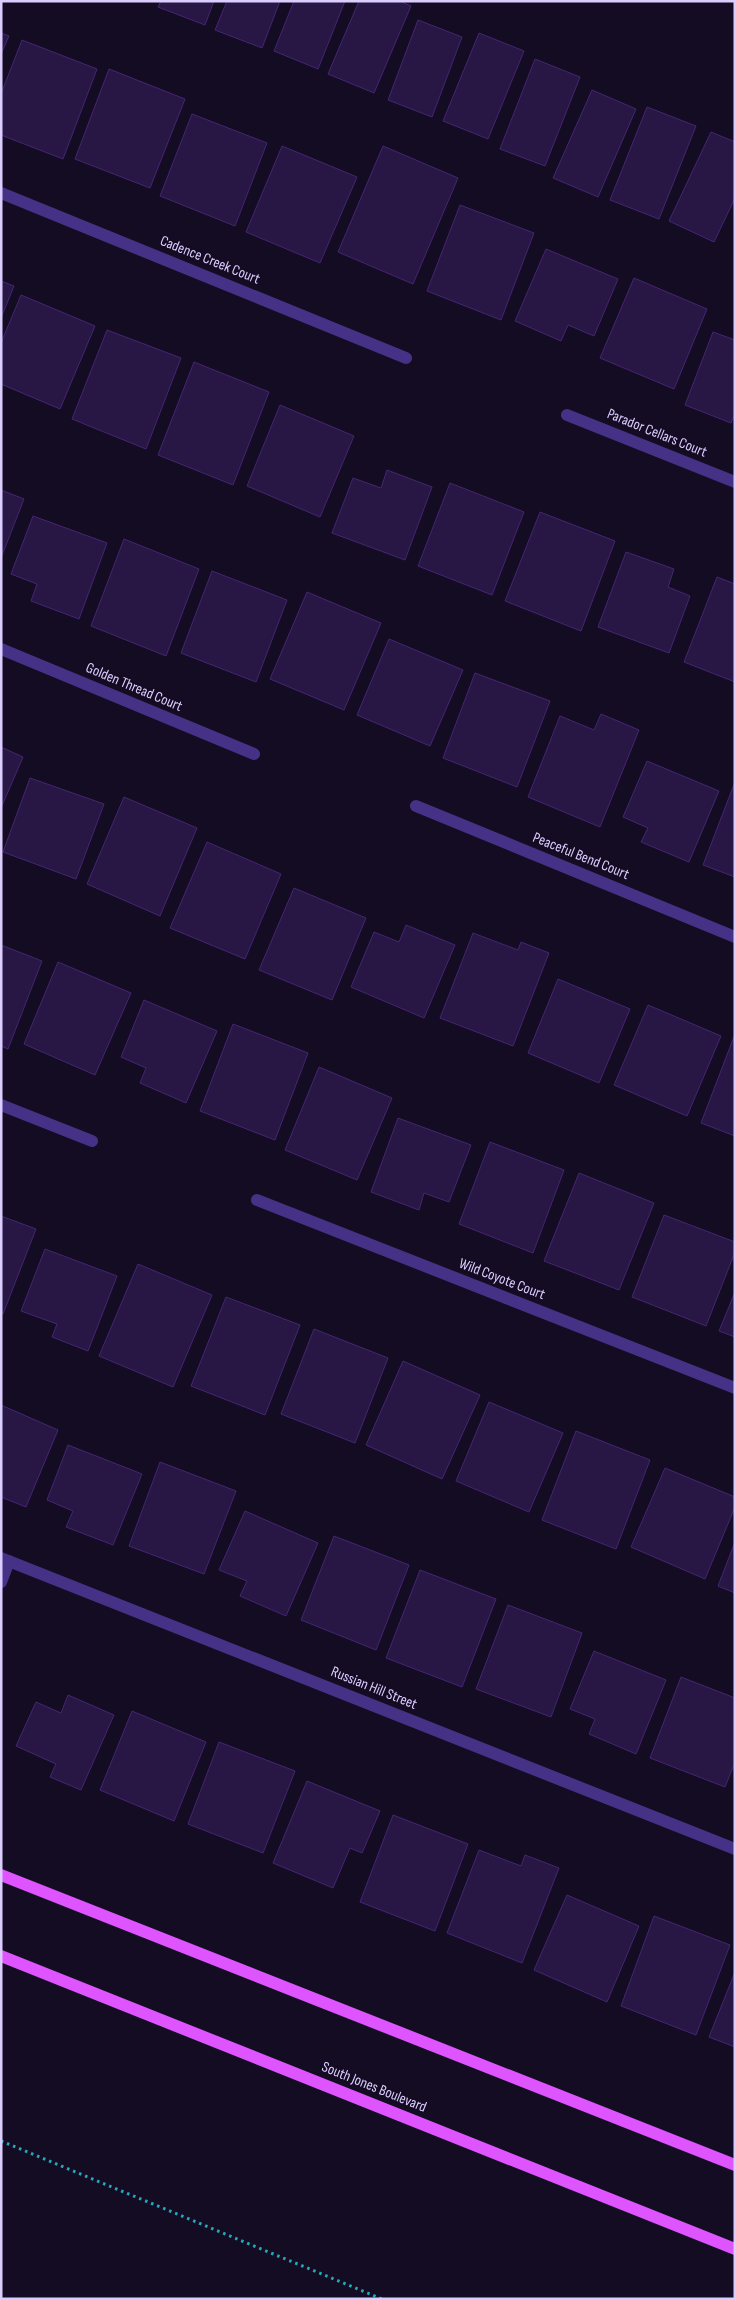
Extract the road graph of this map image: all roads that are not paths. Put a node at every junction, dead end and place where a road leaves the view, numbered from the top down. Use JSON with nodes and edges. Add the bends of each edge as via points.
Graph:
{"nodes":[{"id":1,"x":1,"y":194,"type":"edge"},
{"id":2,"x":406,"y":358,"type":"dead end"},
{"id":3,"x":567,"y":415,"type":"dead end"},
{"id":4,"x":735,"y":482,"type":"edge"},
{"id":5,"x":1,"y":649,"type":"edge"},
{"id":6,"x":254,"y":754,"type":"dead end"},
{"id":7,"x":416,"y":806,"type":"dead end"},
{"id":8,"x":735,"y":937,"type":"edge"},
{"id":9,"x":1,"y":1105,"type":"edge"},
{"id":10,"x":92,"y":1141,"type":"dead end"},
{"id":11,"x":258,"y":1200,"type":"dead end"},
{"id":12,"x":735,"y":1388,"type":"edge"},
{"id":13,"x":5,"y":1559,"type":"edge"},
{"id":14,"x":1,"y":1582,"type":"edge"},
{"id":15,"x":735,"y":1849,"type":"edge"},
{"id":16,"x":1,"y":1875,"type":"edge"},
{"id":17,"x":1,"y":1956,"type":"edge"},
{"id":18,"x":735,"y":2165,"type":"edge"},
{"id":19,"x":735,"y":2249,"type":"edge"}],
"edges":[{"from":1,"to":2,"type":"street","name":"Cadence Creek Court"},
{"from":3,"to":4,"type":"street","name":"Parador Cellars Court"},
{"from":5,"to":6,"type":"street","name":"Golden Thread Court"},
{"from":7,"to":8,"type":"street","name":"Peaceful Bend Court"},
{"from":9,"to":10,"type":"street"},
{"from":11,"to":12,"type":"street","name":"Wild Coyote Court"},
{"from":13,"to":14,"type":"street"},
{"from":13,"to":15,"type":"street","name":"Russian Hill Street"},
{"from":16,"to":18,"type":"main road"},
{"from":17,"to":19,"type":"main road","name":"South Jones Boulevard"}]}
